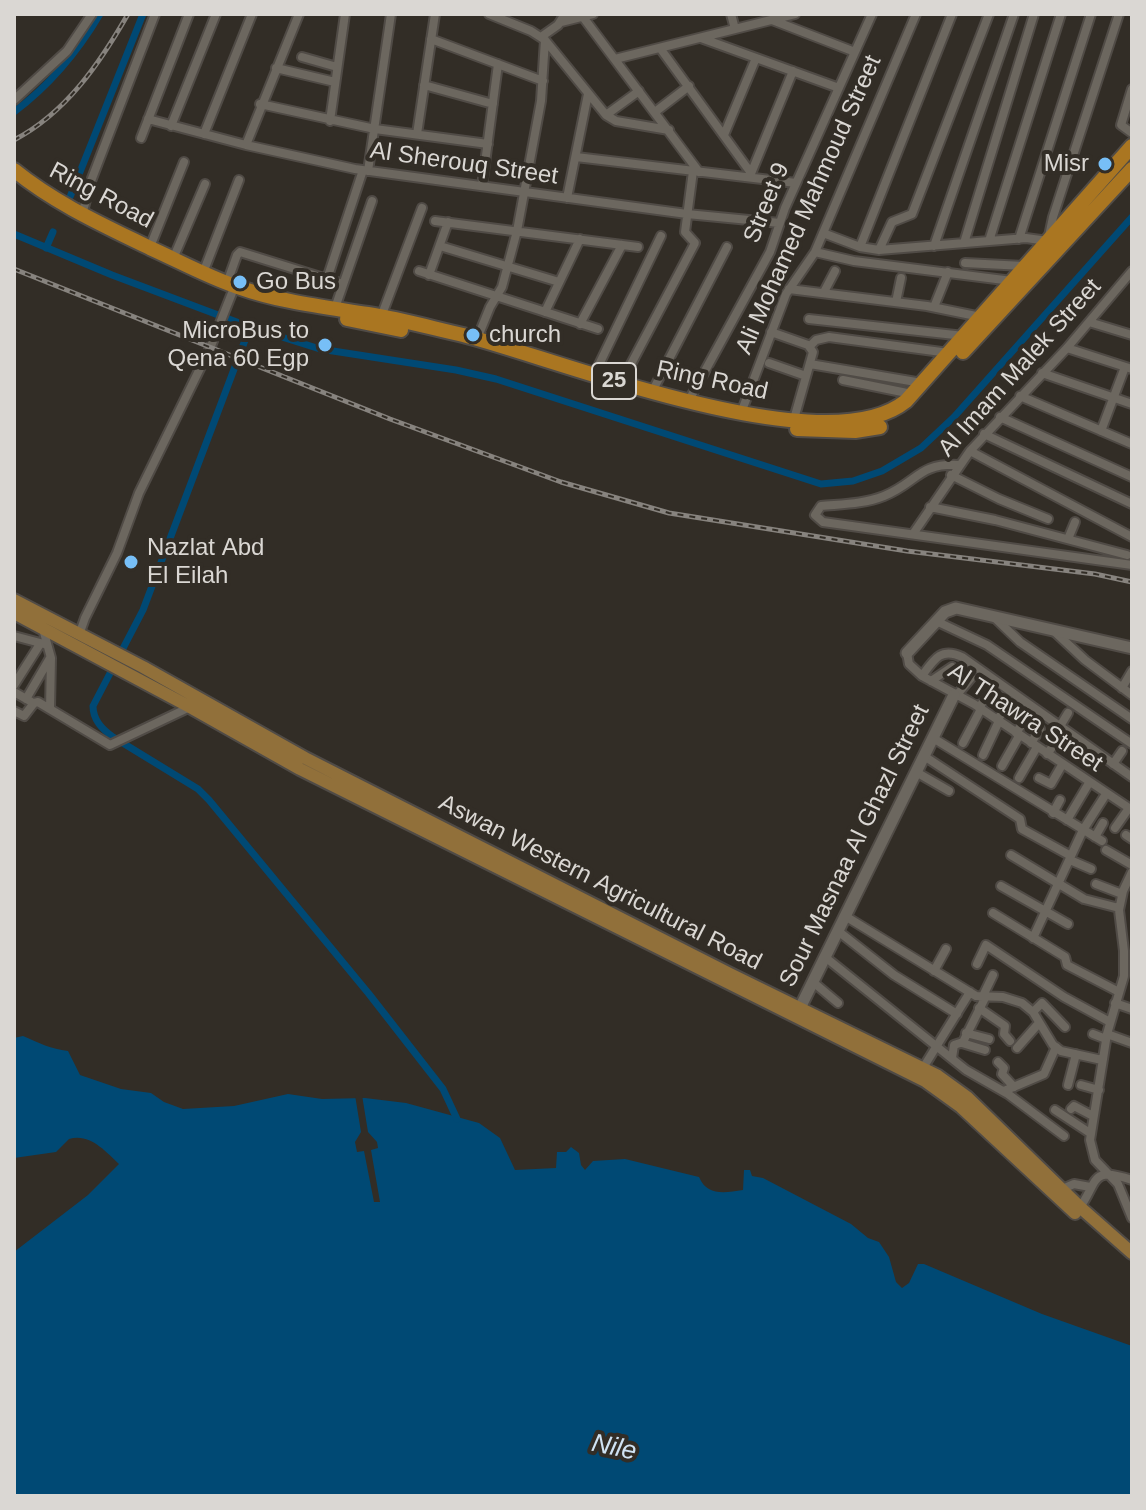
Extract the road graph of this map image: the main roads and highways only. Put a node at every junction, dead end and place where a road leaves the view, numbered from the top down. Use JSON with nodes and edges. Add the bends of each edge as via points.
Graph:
{"nodes":[{"id":1,"x":1132,"y":146,"type":"edge"},
{"id":2,"x":1132,"y":169,"type":"edge"},
{"id":3,"x":14,"y":170,"type":"edge"},
{"id":4,"x":14,"y":180,"type":"edge"},
{"id":5,"x":229,"y":293,"type":"junction"},
{"id":6,"x":1000,"y":304,"type":"junction"},
{"id":7,"x":376,"y":320,"type":"junction"},
{"id":8,"x":14,"y":600,"type":"edge"},
{"id":9,"x":14,"y":613,"type":"edge"},
{"id":10,"x":110,"y":657,"type":"junction"},
{"id":11,"x":140,"y":673,"type":"junction"},
{"id":12,"x":302,"y":763,"type":"junction"},
{"id":13,"x":798,"y":1012,"type":"junction"},
{"id":14,"x":950,"y":1090,"type":"junction"},
{"id":15,"x":1078,"y":1211,"type":"junction"},
{"id":16,"x":1132,"y":1253,"type":"edge"},
{"id":17,"x":1132,"y":1263,"type":"edge"}],
"edges":[{"from":1,"to":6,"type":"highway","name":"Ring Road","number":"25","via":[[1013,281]]},
{"from":2,"to":6,"type":"highway","name":"Ring Road","number":"25"},
{"from":3,"to":5,"type":"highway","name":"Ring Road","number":"25","via":[[47,195],[203,273]]},
{"from":4,"to":5,"type":"highway","name":"Ring Road","number":"25","via":[[79,222]]},
{"from":5,"to":7,"type":"highway","name":"Ring Road","number":"25"},
{"from":5,"to":7,"type":"highway","name":"Ring Road","number":"25","via":[[335,308]]},
{"from":6,"to":7,"type":"highway","name":"Ring Road","number":"25","via":[[981,317],[899,407],[855,421],[741,413],[688,402],[477,339]]},
{"from":6,"to":7,"type":"highway","name":"Ring Road","number":"25","via":[[911,409],[881,426],[855,431],[777,427],[714,416]]},
{"from":8,"to":10,"type":"main road","name":"Aswan Western Agricultural Road"},
{"from":9,"to":10,"type":"main road","name":"Aswan Western Agricultural Road"},
{"from":10,"to":11,"type":"main road","name":"Aswan Western Agricultural Road"},
{"from":11,"to":12,"type":"main road","name":"Aswan Western Agricultural Road"},
{"from":11,"to":12,"type":"main road","name":"Aswan Western Agricultural Road","via":[[190,707]]},
{"from":12,"to":13,"type":"main road","name":"Aswan Western Agricultural Road"},
{"from":13,"to":14,"type":"main road","name":"Aswan Western Agricultural Road"},
{"from":13,"to":14,"type":"main road","name":"Aswan Western Agricultural Road","via":[[923,1068]]},
{"from":14,"to":15,"type":"main road","name":"Aswan Western Agricultural Road"},
{"from":15,"to":16,"type":"main road","name":"Aswan Western Agricultural Road"},
{"from":15,"to":17,"type":"main road","name":"Aswan Western Agricultural Road"}]}
